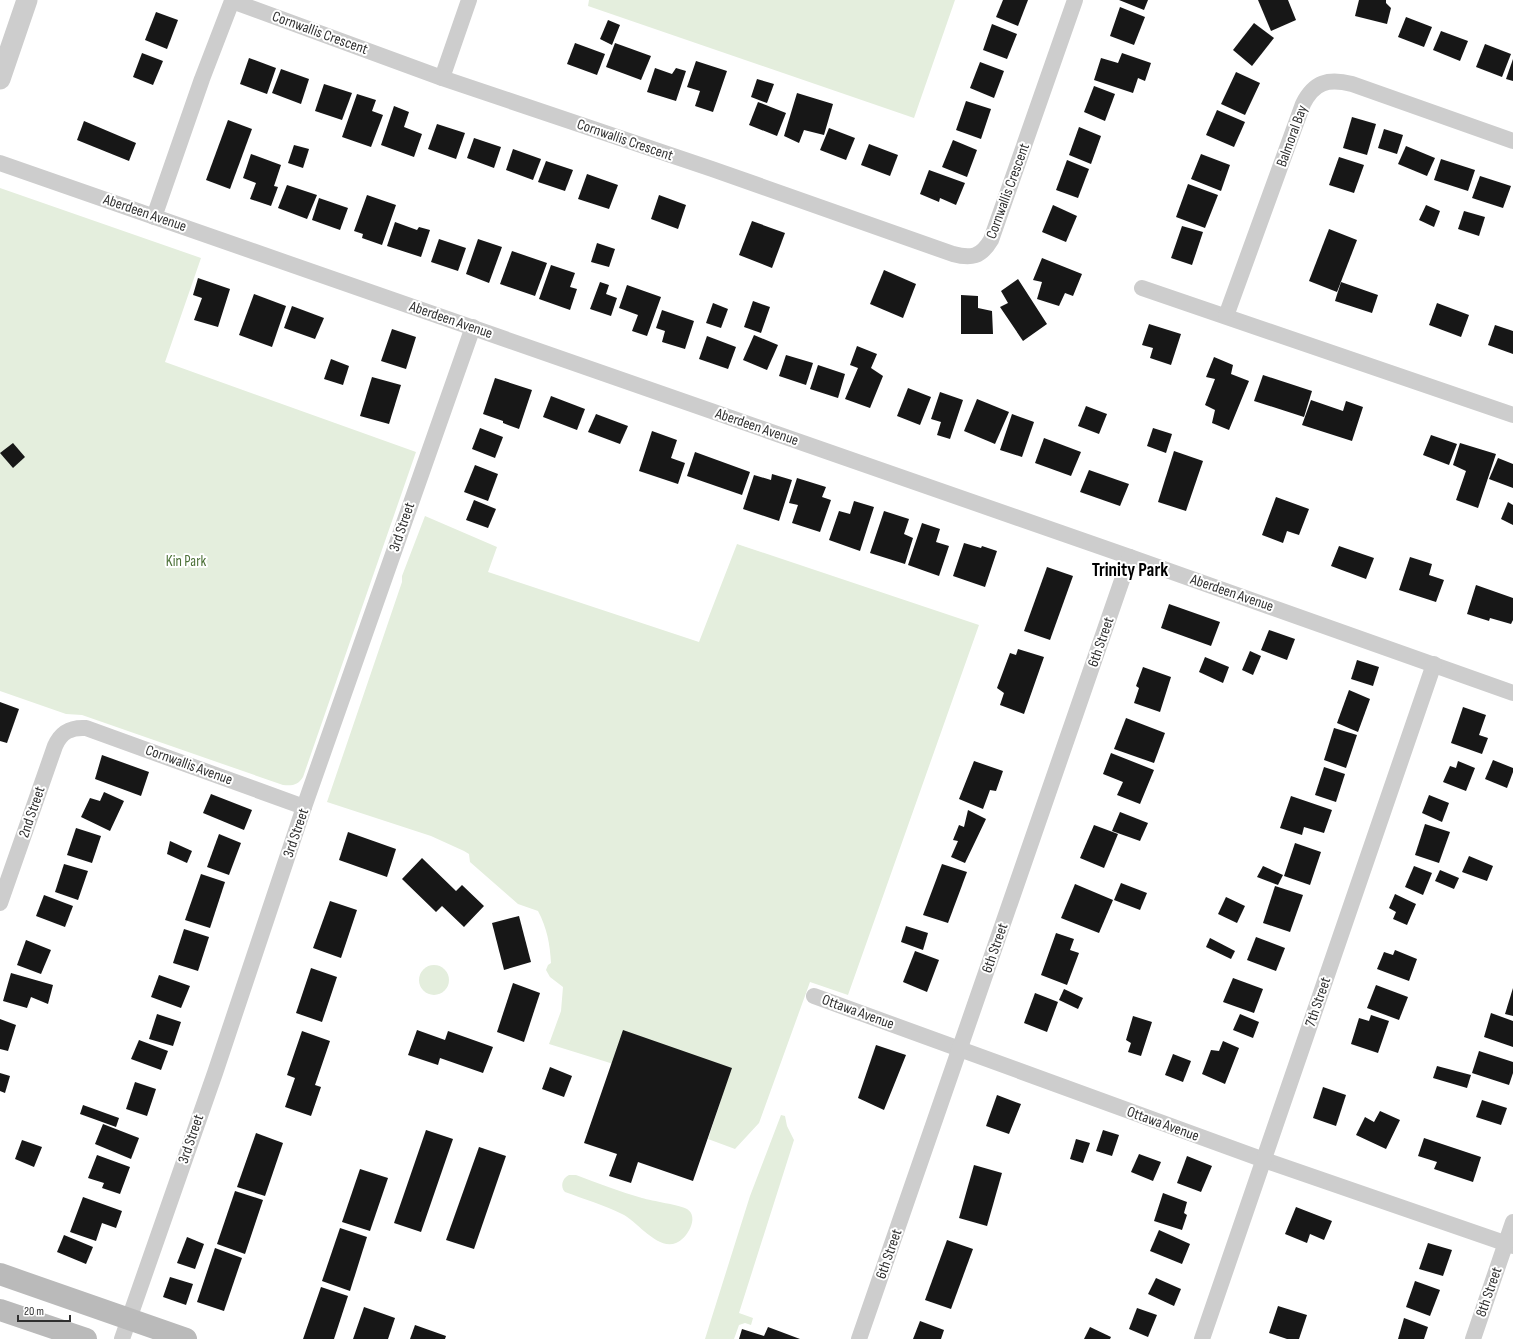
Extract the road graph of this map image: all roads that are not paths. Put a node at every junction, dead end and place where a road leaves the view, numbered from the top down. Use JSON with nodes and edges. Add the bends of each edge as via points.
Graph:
{"nodes":[{"id":1,"x":27,"y":0,"type":"edge"},
{"id":2,"x":469,"y":0,"type":"edge"},
{"id":3,"x":1075,"y":0,"type":"edge"},
{"id":4,"x":232,"y":1,"type":"edge"},
{"id":5,"x":442,"y":78,"type":"junction"},
{"id":6,"x":0,"y":79,"type":"edge"},
{"id":7,"x":1513,"y":141,"type":"edge"},
{"id":8,"x":0,"y":163,"type":"edge"},
{"id":9,"x":154,"y":217,"type":"junction"},
{"id":10,"x":1142,"y":288,"type":"dead end"},
{"id":11,"x":1226,"y":316,"type":"junction"},
{"id":12,"x":473,"y":327,"type":"junction"},
{"id":13,"x":1513,"y":415,"type":"edge"},
{"id":14,"x":1130,"y":557,"type":"junction"},
{"id":15,"x":1434,"y":664,"type":"junction"},
{"id":16,"x":1513,"y":693,"type":"edge"},
{"id":17,"x":72,"y":728,"type":"joint"},
{"id":18,"x":304,"y":806,"type":"junction"},
{"id":19,"x":0,"y":903,"type":"edge"},
{"id":20,"x":814,"y":996,"type":"dead end"},
{"id":21,"x":959,"y":1050,"type":"junction"},
{"id":22,"x":1264,"y":1160,"type":"junction"},
{"id":23,"x":1513,"y":1222,"type":"edge"},
{"id":24,"x":1509,"y":1245,"type":"edge"},
{"id":25,"x":0,"y":1274,"type":"edge"},
{"id":26,"x":0,"y":1310,"type":"edge"},
{"id":27,"x":129,"y":1318,"type":"junction"},
{"id":28,"x":86,"y":1339,"type":"edge"},
{"id":29,"x":122,"y":1339,"type":"edge"},
{"id":30,"x":186,"y":1339,"type":"edge"},
{"id":31,"x":859,"y":1339,"type":"edge"},
{"id":32,"x":1202,"y":1339,"type":"edge"},
{"id":33,"x":1473,"y":1339,"type":"edge"}],
"edges":[{"from":1,"to":6,"type":"street"},
{"from":2,"to":5,"type":"street"},
{"from":3,"to":5,"type":"street","name":"Cornwallis Crescent","via":[[991,240],[980,254],[972,256],[953,254]]},
{"from":4,"to":5,"type":"street","name":"Cornwallis Crescent"},
{"from":4,"to":9,"type":"street","name":"Cornwallis Crescent"},
{"from":7,"to":11,"type":"street","name":"Balmoral Bay","via":[[1352,84],[1320,84],[1310,92],[1303,104]]},
{"from":8,"to":9,"type":"street","name":"Aberdeen Avenue"},
{"from":9,"to":12,"type":"street","name":"Aberdeen Avenue"},
{"from":10,"to":11,"type":"street"},
{"from":11,"to":13,"type":"street"},
{"from":12,"to":14,"type":"street","name":"Aberdeen Avenue"},
{"from":12,"to":18,"type":"street","name":"3rd Street"},
{"from":14,"to":15,"type":"street","name":"Aberdeen Avenue"},
{"from":14,"to":21,"type":"street","name":"6th Street"},
{"from":15,"to":16,"type":"street","name":"Aberdeen Avenue"},
{"from":15,"to":22,"type":"street","name":"7th Street"},
{"from":17,"to":18,"type":"street","name":"Cornwallis Avenue","via":[[86,728]]},
{"from":17,"to":19,"type":"street","name":"2nd Street","via":[[61,735],[55,746]]},
{"from":18,"to":27,"type":"street","name":"3rd Street","via":[[215,1073]]},
{"from":20,"to":21,"type":"street","name":"Ottawa Avenue"},
{"from":21,"to":22,"type":"street","name":"Ottawa Avenue"},
{"from":21,"to":31,"type":"street","name":"6th Street"},
{"from":22,"to":24,"type":"street","name":"Ottawa Avenue"},
{"from":22,"to":32,"type":"street","name":"7th Street"},
{"from":23,"to":24,"type":"street","name":"8th Street"},
{"from":24,"to":33,"type":"street","name":"8th Street"},
{"from":25,"to":27,"type":"main road"},
{"from":26,"to":28,"type":"main road"},
{"from":27,"to":29,"type":"street","name":"3rd Street"},
{"from":27,"to":30,"type":"main road"}]}
